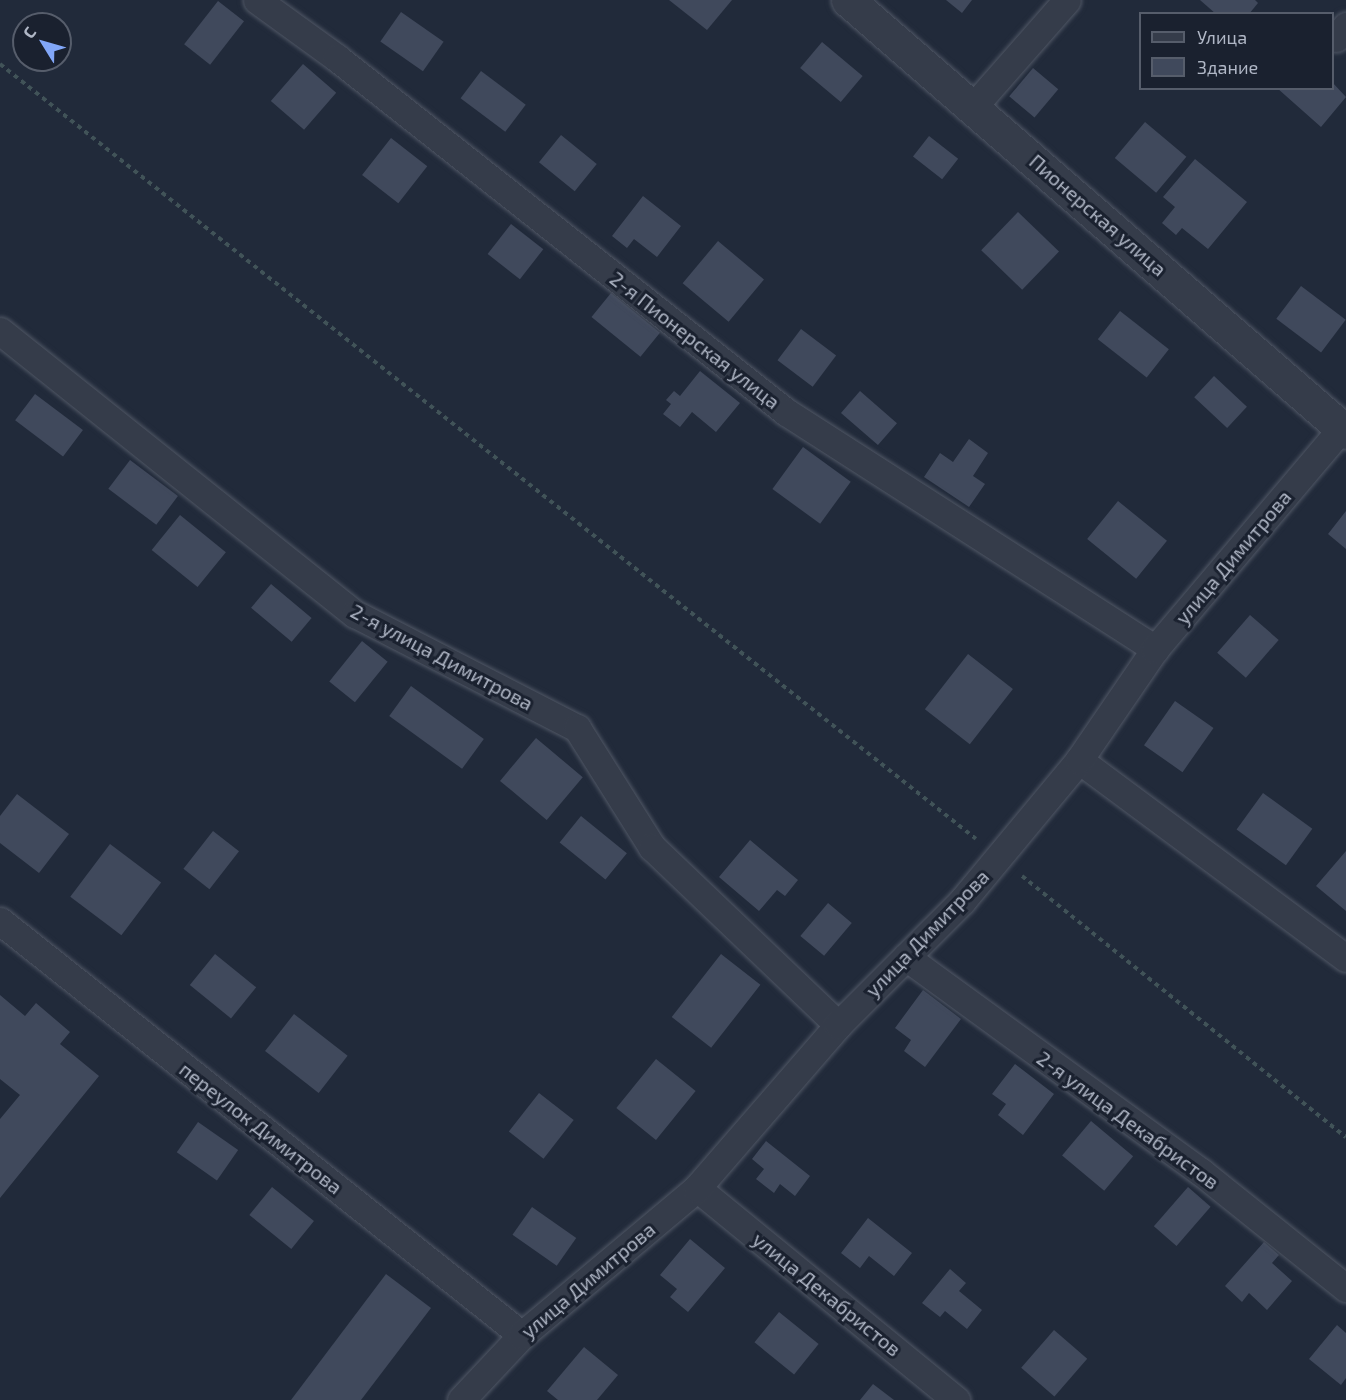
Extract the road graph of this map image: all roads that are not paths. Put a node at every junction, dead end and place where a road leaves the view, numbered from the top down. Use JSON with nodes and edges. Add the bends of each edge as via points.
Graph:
{"nodes":[{"id":1,"x":257,"y":0,"type":"edge"},
{"id":2,"x":848,"y":0,"type":"edge"},
{"id":3,"x":1067,"y":0,"type":"edge"},
{"id":4,"x":973,"y":107,"type":"junction"},
{"id":5,"x":0,"y":332,"type":"edge"},
{"id":6,"x":1345,"y":428,"type":"edge"},
{"id":7,"x":1155,"y":649,"type":"junction"},
{"id":8,"x":1078,"y":760,"type":"junction"},
{"id":9,"x":0,"y":921,"type":"edge"},
{"id":10,"x":906,"y":957,"type":"junction"},
{"id":11,"x":1346,"y":958,"type":"edge"},
{"id":12,"x":838,"y":1025,"type":"junction"},
{"id":13,"x":697,"y":1188,"type":"junction"},
{"id":14,"x":1346,"y":1288,"type":"edge"},
{"id":15,"x":522,"y":1335,"type":"junction"},
{"id":16,"x":461,"y":1400,"type":"edge"},
{"id":17,"x":956,"y":1400,"type":"edge"}],
"edges":[{"from":1,"to":7,"type":"street","name":"2-я Пионерская улица","via":[[346,65],[786,412]]},
{"from":2,"to":4,"type":"street","name":"Пионерская улица"},
{"from":3,"to":4,"type":"street"},
{"from":4,"to":6,"type":"street","name":"Пионерская улица"},
{"from":5,"to":12,"type":"street","name":"2-я улица Димитрова","via":[[355,614],[577,728],[652,847]]},
{"from":6,"to":7,"type":"street","name":"улица Димитрова"},
{"from":7,"to":8,"type":"street","name":"улица Димитрова"},
{"from":8,"to":10,"type":"street","name":"улица Димитрова","via":[[962,901]]},
{"from":8,"to":11,"type":"street"},
{"from":9,"to":15,"type":"street","name":"переулок Димитрова"},
{"from":10,"to":12,"type":"street","name":"улица Димитрова"},
{"from":10,"to":14,"type":"street","name":"2-я улица Декабристов","via":[[1201,1172]]},
{"from":12,"to":13,"type":"street","name":"улица Димитрова"},
{"from":13,"to":15,"type":"street","name":"улица Димитрова"},
{"from":13,"to":17,"type":"street","name":"улица Декабристов"},
{"from":15,"to":16,"type":"street","name":"улица Димитрова"}]}
